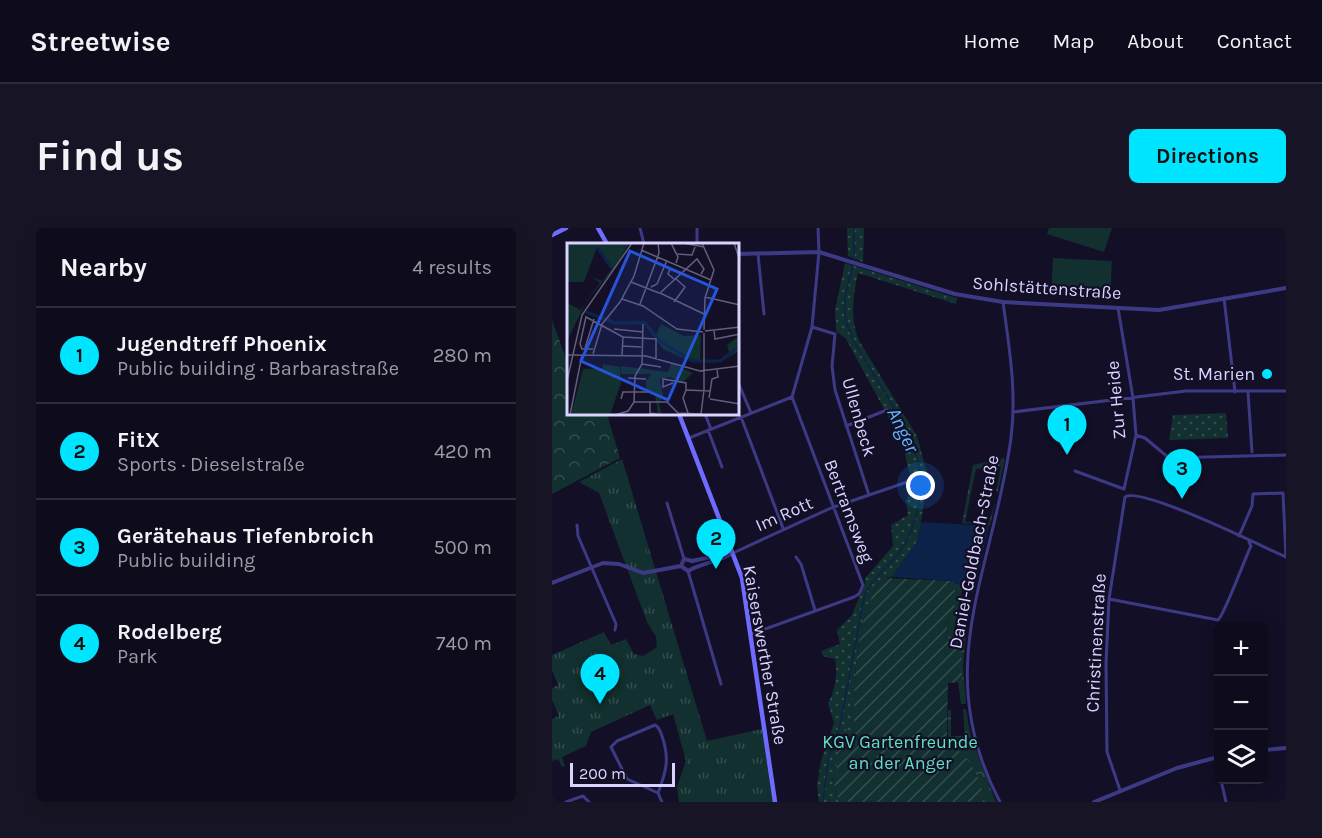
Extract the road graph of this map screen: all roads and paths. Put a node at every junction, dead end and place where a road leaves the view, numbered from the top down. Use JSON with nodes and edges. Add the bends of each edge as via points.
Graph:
{"nodes":[{"id":1,"x":566,"y":228,"type":"edge"},
{"id":2,"x":640,"y":228,"type":"edge"},
{"id":3,"x":698,"y":228,"type":"edge"},
{"id":4,"x":818,"y":228,"type":"edge"},
{"id":5,"x":598,"y":229,"type":"edge"},
{"id":6,"x":552,"y":235,"type":"edge"},
{"id":7,"x":606,"y":243,"type":"edge"},
{"id":8,"x":644,"y":243,"type":"edge"},
{"id":9,"x":697,"y":243,"type":"edge"},
{"id":10,"x":758,"y":252,"type":"junction"},
{"id":11,"x":819,"y":252,"type":"junction"},
{"id":12,"x":740,"y":254,"type":"edge"},
{"id":13,"x":1286,"y":288,"type":"edge"},
{"id":14,"x":1224,"y":298,"type":"junction"},
{"id":15,"x":1003,"y":302,"type":"junction"},
{"id":16,"x":1119,"y":308,"type":"junction"},
{"id":17,"x":764,"y":314,"type":"dead end"},
{"id":18,"x":812,"y":327,"type":"junction"},
{"id":19,"x":740,"y":387,"type":"edge"},
{"id":20,"x":1286,"y":391,"type":"edge"},
{"id":21,"x":1235,"y":392,"type":"junction"},
{"id":22,"x":1248,"y":392,"type":"junction"},
{"id":23,"x":792,"y":397,"type":"junction"},
{"id":24,"x":1133,"y":398,"type":"junction"},
{"id":25,"x":886,"y":410,"type":"dead end"},
{"id":26,"x":1013,"y":412,"type":"junction"},
{"id":27,"x":750,"y":413,"type":"junction"},
{"id":28,"x":680,"y":416,"type":"edge"},
{"id":29,"x":706,"y":416,"type":"edge"},
{"id":30,"x":741,"y":417,"type":"junction"},
{"id":31,"x":846,"y":426,"type":"junction"},
{"id":32,"x":709,"y":430,"type":"junction"},
{"id":33,"x":1136,"y":435,"type":"junction"},
{"id":34,"x":689,"y":438,"type":"junction"},
{"id":35,"x":1252,"y":452,"type":"dead end"},
{"id":36,"x":1286,"y":455,"type":"edge"},
{"id":37,"x":722,"y":467,"type":"dead end"},
{"id":38,"x":1075,"y":471,"type":"dead end"},
{"id":39,"x":916,"y":479,"type":"dead end"},
{"id":40,"x":1124,"y":489,"type":"junction"},
{"id":41,"x":869,"y":495,"type":"junction"},
{"id":42,"x":1126,"y":496,"type":"junction"},
{"id":43,"x":667,"y":503,"type":"dead end"},
{"id":44,"x":831,"y":508,"type":"junction"},
{"id":45,"x":577,"y":525,"type":"dead end"},
{"id":46,"x":783,"y":528,"type":"junction"},
{"id":47,"x":1239,"y":536,"type":"junction"},
{"id":48,"x":1248,"y":540,"type":"junction"},
{"id":49,"x":733,"y":553,"type":"junction"},
{"id":50,"x":796,"y":556,"type":"dead end"},
{"id":51,"x":1286,"y":557,"type":"edge"},
{"id":52,"x":684,"y":559,"type":"junction"},
{"id":53,"x":692,"y":564,"type":"junction"},
{"id":54,"x":681,"y":566,"type":"junction"},
{"id":55,"x":591,"y":567,"type":"junction"},
{"id":56,"x":688,"y":571,"type":"junction"},
{"id":57,"x":552,"y":584,"type":"edge"},
{"id":58,"x":1109,"y":599,"type":"junction"},
{"id":59,"x":815,"y":610,"type":"junction"},
{"id":60,"x":615,"y":630,"type":"dead end"},
{"id":61,"x":751,"y":634,"type":"junction"},
{"id":62,"x":721,"y":684,"type":"dead end"},
{"id":63,"x":1286,"y":748,"type":"edge"},
{"id":64,"x":1268,"y":750,"type":"edge"},
{"id":65,"x":1214,"y":758,"type":"edge"},
{"id":66,"x":1222,"y":784,"type":"edge"},
{"id":67,"x":1120,"y":790,"type":"junction"},
{"id":68,"x":658,"y":793,"type":"junction"},
{"id":69,"x":566,"y":802,"type":"edge"},
{"id":70,"x":589,"y":802,"type":"edge"},
{"id":71,"x":662,"y":802,"type":"edge"},
{"id":72,"x":775,"y":802,"type":"edge"},
{"id":73,"x":1000,"y":802,"type":"edge"},
{"id":74,"x":1094,"y":802,"type":"edge"},
{"id":75,"x":1226,"y":802,"type":"edge"}],
"edges":[{"from":1,"to":6,"type":"main road"},
{"from":2,"to":8,"type":"street"},
{"from":3,"to":9,"type":"street"},
{"from":4,"to":11,"type":"street"},
{"from":5,"to":7,"type":"main road"},
{"from":10,"to":11,"type":"street","name":"Sohlstättenstraße"},
{"from":10,"to":12,"type":"street","name":"Sohlstättenstraße"},
{"from":10,"to":17,"type":"street"},
{"from":11,"to":15,"type":"street","name":"Sohlstättenstraße","via":[[954,293]]},
{"from":11,"to":18,"type":"street"},
{"from":13,"to":14,"type":"street","name":"Sohlstättenstraße"},
{"from":14,"to":16,"type":"street","name":"Sohlstättenstraße","via":[[1169,309]]},
{"from":14,"to":21,"type":"street"},
{"from":15,"to":16,"type":"street","name":"Sohlstättenstraße"},
{"from":15,"to":26,"type":"street","name":"Daniel-Goldbach-Straße","via":[[1013,374]]},
{"from":16,"to":24,"type":"street","name":"Zur Heide"},
{"from":18,"to":23,"type":"street"},
{"from":18,"to":31,"type":"street","name":"Ullenbeck","via":[[835,334],[832,374]]},
{"from":19,"to":27,"type":"street"},
{"from":20,"to":22,"type":"street"},
{"from":21,"to":22,"type":"street"},
{"from":21,"to":24,"type":"street","via":[[1186,391]]},
{"from":22,"to":35,"type":"street"},
{"from":23,"to":27,"type":"street"},
{"from":23,"to":44,"type":"street","name":"Bertramsweg"},
{"from":24,"to":26,"type":"street"},
{"from":24,"to":33,"type":"street","name":"Zur Heide"},
{"from":25,"to":31,"type":"street"},
{"from":26,"to":73,"type":"street","name":"Daniel-Goldbach-Straße","via":[[1007,460],[966,658],[974,737]]},
{"from":27,"to":30,"type":"street"},
{"from":28,"to":34,"type":"main road","name":"Kaiserswerther Straße"},
{"from":29,"to":32,"type":"street"},
{"from":30,"to":32,"type":"street"},
{"from":30,"to":46,"type":"street"},
{"from":31,"to":41,"type":"street","name":"Ullenbeck"},
{"from":32,"to":34,"type":"street"},
{"from":32,"to":37,"type":"street"},
{"from":33,"to":36,"type":"street","via":[[1167,457]]},
{"from":33,"to":40,"type":"street","name":"Zur Heide"},
{"from":34,"to":49,"type":"main road","name":"Kaiserswerther Straße"},
{"from":38,"to":40,"type":"street"},
{"from":39,"to":41,"type":"street","name":"Im Rott"},
{"from":40,"to":42,"type":"street"},
{"from":41,"to":44,"type":"street","name":"Im Rott"},
{"from":42,"to":47,"type":"street","via":[[1133,494],[1171,506]]},
{"from":42,"to":58,"type":"street","name":"Christinenstraße"},
{"from":43,"to":52,"type":"street"},
{"from":44,"to":46,"type":"street","name":"Im Rott"},
{"from":44,"to":59,"type":"street","name":"Bertramsweg","via":[[862,585],[856,596]]},
{"from":45,"to":55,"type":"street"},
{"from":46,"to":49,"type":"street","name":"Im Rott"},
{"from":47,"to":48,"type":"street"},
{"from":47,"to":51,"type":"street","via":[[1253,494],[1283,493]]},
{"from":48,"to":51,"type":"street"},
{"from":48,"to":58,"type":"street","via":[[1251,546],[1224,614],[1218,620]]},
{"from":49,"to":53,"type":"street"},
{"from":49,"to":61,"type":"main road","name":"Kaiserswerther Straße","via":[[742,578]]},
{"from":50,"to":59,"type":"street"},
{"from":52,"to":53,"type":"street"},
{"from":52,"to":54,"type":"street"},
{"from":53,"to":56,"type":"street"},
{"from":54,"to":55,"type":"street","via":[[647,574],[612,562]]},
{"from":54,"to":56,"type":"street"},
{"from":55,"to":57,"type":"street"},
{"from":55,"to":60,"type":"street","via":[[616,624]]},
{"from":56,"to":62,"type":"street"},
{"from":58,"to":67,"type":"street","name":"Christinenstraße","via":[[1107,752]]},
{"from":59,"to":61,"type":"street","name":"Bertramsweg"},
{"from":61,"to":72,"type":"main road","name":"Kaiserswerther Straße"},
{"from":63,"to":64,"type":"street"},
{"from":65,"to":67,"type":"street"},
{"from":66,"to":75,"type":"street"},
{"from":67,"to":74,"type":"street"},
{"from":68,"to":68,"type":"street","via":[[669,761],[658,726],[611,746],[627,779]]},
{"from":68,"to":71,"type":"street"},
{"from":69,"to":70,"type":"street","via":[[583,796]]}]}
